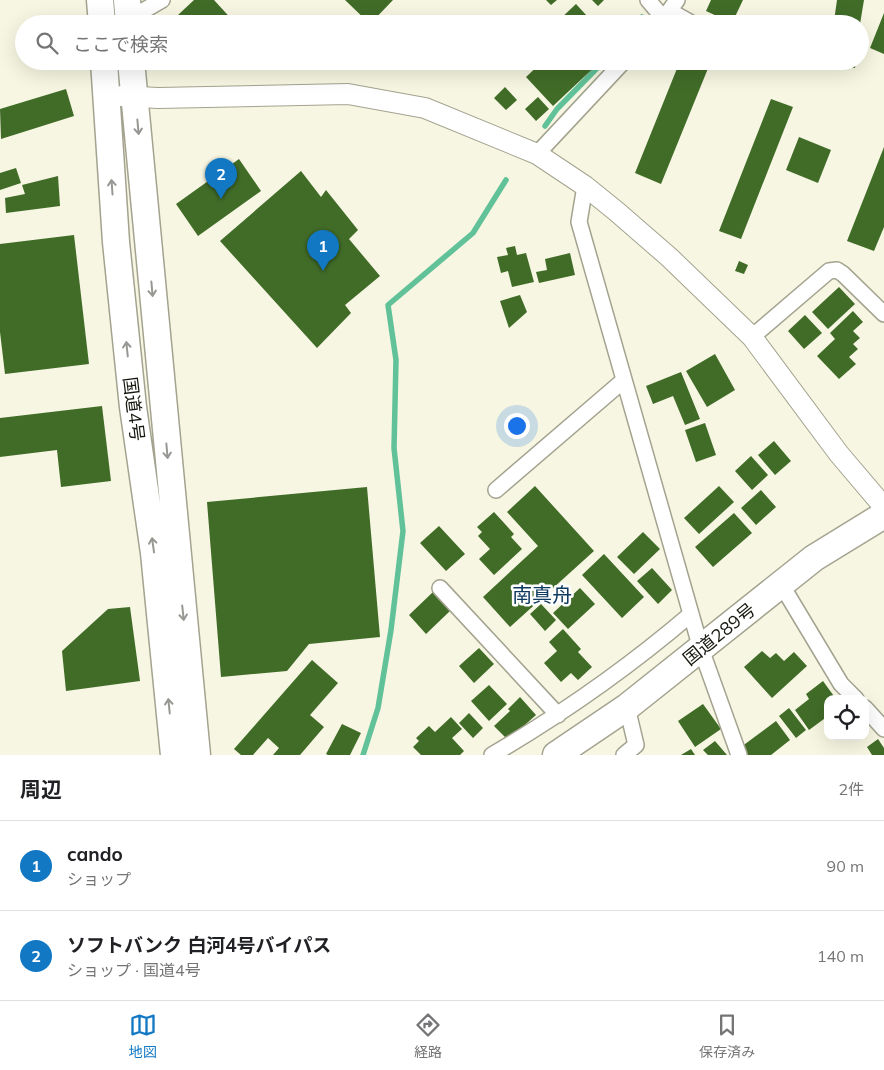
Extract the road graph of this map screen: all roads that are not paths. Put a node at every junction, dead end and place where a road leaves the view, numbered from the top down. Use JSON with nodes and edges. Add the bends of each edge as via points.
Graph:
{"nodes":[{"id":1,"x":100,"y":0,"type":"edge"},
{"id":2,"x":162,"y":0,"type":"edge"},
{"id":3,"x":648,"y":0,"type":"edge"},
{"id":4,"x":128,"y":14,"type":"edge"},
{"id":5,"x":668,"y":14,"type":"edge"},
{"id":6,"x":101,"y":15,"type":"edge"},
{"id":7,"x":105,"y":70,"type":"edge"},
{"id":8,"x":132,"y":70,"type":"edge"},
{"id":9,"x":616,"y":70,"type":"edge"},
{"id":10,"x":106,"y":94,"type":"junction"},
{"id":11,"x":135,"y":98,"type":"junction"},
{"id":12,"x":537,"y":154,"type":"junction"},
{"id":13,"x":585,"y":186,"type":"junction"},
{"id":14,"x":884,"y":314,"type":"edge"},
{"id":15,"x":752,"y":338,"type":"junction"},
{"id":16,"x":624,"y":380,"type":"junction"},
{"id":17,"x":496,"y":490,"type":"dead end"},
{"id":18,"x":884,"y":507,"type":"edge"},
{"id":19,"x":884,"y":515,"type":"edge"},
{"id":20,"x":781,"y":584,"type":"junction"},
{"id":21,"x":440,"y":588,"type":"dead end"},
{"id":22,"x":691,"y":614,"type":"junction"},
{"id":23,"x":701,"y":649,"type":"junction"},
{"id":24,"x":852,"y":695,"type":"edge"},
{"id":25,"x":627,"y":707,"type":"junction"},
{"id":26,"x":869,"y":712,"type":"edge"},
{"id":27,"x":558,"y":715,"type":"junction"},
{"id":28,"x":884,"y":729,"type":"edge"},
{"id":29,"x":174,"y":755,"type":"edge"},
{"id":30,"x":197,"y":755,"type":"edge"},
{"id":31,"x":492,"y":755,"type":"edge"},
{"id":32,"x":556,"y":755,"type":"edge"},
{"id":33,"x":624,"y":755,"type":"edge"},
{"id":34,"x":739,"y":755,"type":"edge"}],
"edges":[{"from":1,"to":6,"type":"highway"},
{"from":2,"to":4,"type":"street"},
{"from":3,"to":5,"type":"street"},
{"from":7,"to":10,"type":"highway","name":"国道4号"},
{"from":8,"to":11,"type":"highway","name":"国道4号"},
{"from":9,"to":12,"type":"street"},
{"from":10,"to":11,"type":"street"},
{"from":29,"to":10,"type":"highway","name":"国道4号","one_way":true,"via":[[154,554],[133,407],[116,242]]},
{"from":11,"to":12,"type":"street","via":[[348,94],[426,108]]},
{"from":11,"to":30,"type":"highway","name":"国道4号","one_way":true},
{"from":12,"to":13,"type":"street"},
{"from":13,"to":15,"type":"street","via":[[669,257]]},
{"from":13,"to":16,"type":"street","via":[[579,222]]},
{"from":14,"to":15,"type":"street","via":[[843,274],[837,270],[829,271]]},
{"from":15,"to":18,"type":"street","via":[[839,454]]},
{"from":16,"to":17,"type":"street"},
{"from":16,"to":22,"type":"street"},
{"from":19,"to":20,"type":"highway","name":"国道289号","via":[[814,558]]},
{"from":20,"to":23,"type":"highway","name":"国道289号"},
{"from":20,"to":24,"type":"street","via":[[841,684]]},
{"from":21,"to":27,"type":"street"},
{"from":22,"to":23,"type":"street"},
{"from":22,"to":27,"type":"street","via":[[603,684]]},
{"from":23,"to":25,"type":"highway","name":"国道289号"},
{"from":23,"to":34,"type":"street"},
{"from":25,"to":32,"type":"highway","name":"国道289号"},
{"from":25,"to":33,"type":"street","via":[[636,746]]},
{"from":26,"to":28,"type":"street"},
{"from":27,"to":31,"type":"street"}]}
